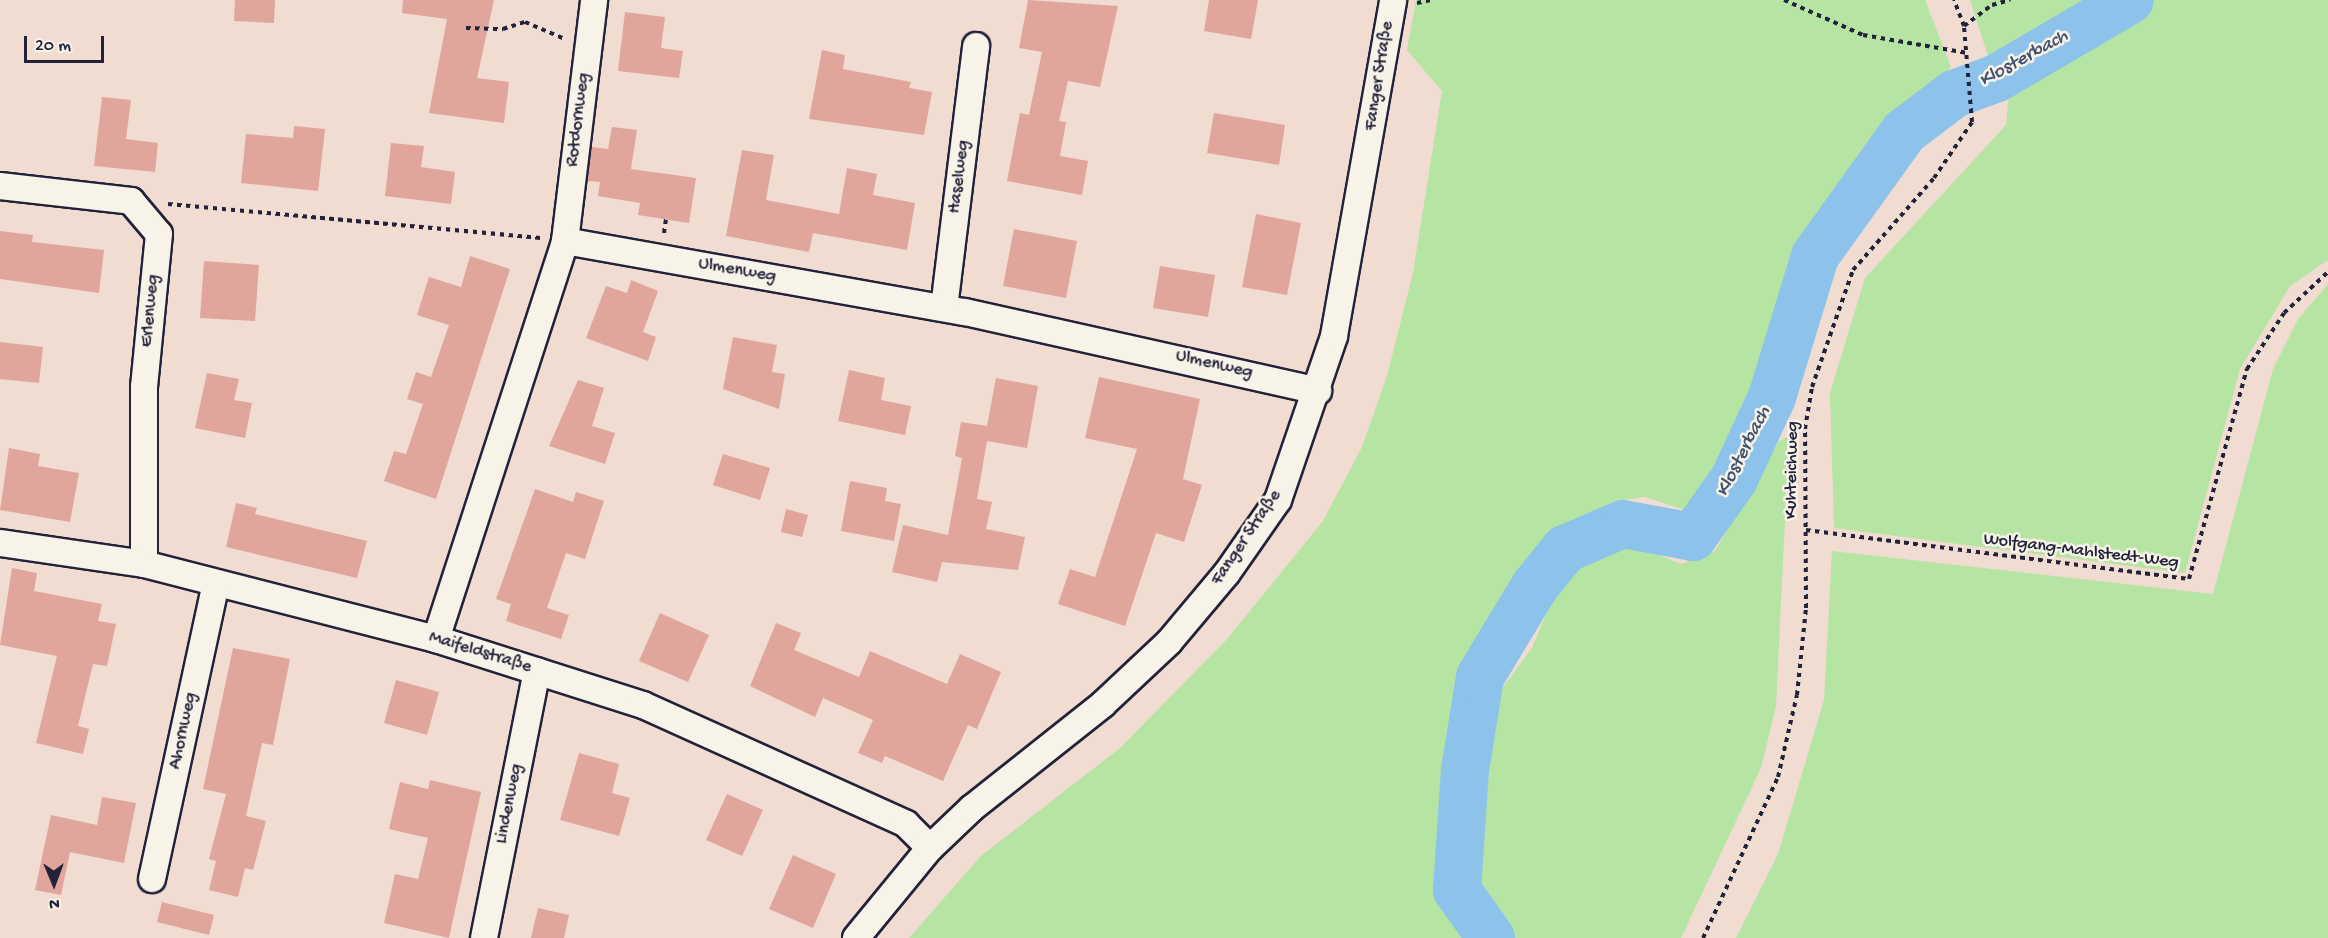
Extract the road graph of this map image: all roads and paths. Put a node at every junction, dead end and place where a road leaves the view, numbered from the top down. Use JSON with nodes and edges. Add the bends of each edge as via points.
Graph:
{"nodes":[{"id":1,"x":594,"y":0,"type":"edge"},
{"id":2,"x":1393,"y":0,"type":"edge"},
{"id":3,"x":1784,"y":0,"type":"edge"},
{"id":4,"x":1954,"y":0,"type":"edge"},
{"id":5,"x":2010,"y":0,"type":"edge"},
{"id":6,"x":1964,"y":26,"type":"junction"},
{"id":7,"x":466,"y":28,"type":"dead end"},
{"id":8,"x":976,"y":46,"type":"dead end"},
{"id":9,"x":587,"y":50,"type":"junction"},
{"id":10,"x":1967,"y":53,"type":"junction"},
{"id":11,"x":0,"y":186,"type":"edge"},
{"id":12,"x":131,"y":201,"type":"junction"},
{"id":13,"x":565,"y":241,"type":"junction"},
{"id":14,"x":2328,"y":272,"type":"edge"},
{"id":15,"x":944,"y":308,"type":"junction"},
{"id":16,"x":1318,"y":391,"type":"junction"},
{"id":17,"x":1806,"y":530,"type":"junction"},
{"id":18,"x":0,"y":543,"type":"edge"},
{"id":19,"x":144,"y":564,"type":"junction"},
{"id":20,"x":216,"y":584,"type":"junction"},
{"id":21,"x":436,"y":639,"type":"junction"},
{"id":22,"x":537,"y":671,"type":"junction"},
{"id":23,"x":930,"y":848,"type":"junction"},
{"id":24,"x":152,"y":879,"type":"dead end"},
{"id":25,"x":484,"y":938,"type":"edge"},
{"id":26,"x":856,"y":938,"type":"edge"},
{"id":27,"x":1703,"y":938,"type":"edge"}],
"edges":[{"from":1,"to":9,"type":"street","name":"Rotdornweg"},
{"from":2,"to":16,"type":"street","name":"Fanger Straße","via":[[1347,276]]},
{"from":3,"to":10,"type":"path","via":[[1863,35]]},
{"from":4,"to":6,"type":"path","name":"Kuhteichweg"},
{"from":5,"to":6,"type":"path","via":[[1992,5]]},
{"from":6,"to":10,"type":"path","name":"Kuhteichweg"},
{"from":7,"to":9,"type":"path","via":[[503,29],[525,22]]},
{"from":8,"to":15,"type":"street","name":"Haselweg"},
{"from":9,"to":13,"type":"street","name":"Rotdornweg"},
{"from":10,"to":17,"type":"path","name":"Kuhteichweg","via":[[1972,122],[1934,178],[1853,270],[1812,387],[1805,429]]},
{"from":11,"to":12,"type":"street"},
{"from":12,"to":13,"type":"path"},
{"from":12,"to":19,"type":"street","name":"Erlenweg","via":[[159,234],[144,387]]},
{"from":13,"to":15,"type":"street","name":"Ulmenweg"},
{"from":13,"to":21,"type":"street"},
{"from":14,"to":17,"type":"path","name":"Wolfgang-Mahlstedt-Weg","via":[[2284,313],[2247,369],[2189,579]]},
{"from":15,"to":16,"type":"street","name":"Ulmenweg","via":[[1206,362]]},
{"from":16,"to":23,"type":"street","name":"Fanger Straße","via":[[1278,500],[1227,573],[1169,642],[1103,704]]},
{"from":17,"to":27,"type":"path","name":"Kuhteichweg","via":[[1806,608],[1798,684],[1778,777]]},
{"from":18,"to":19,"type":"street","name":"Maifeldstraße"},
{"from":19,"to":20,"type":"street","name":"Maifeldstraße"},
{"from":20,"to":21,"type":"street","name":"Maifeldstraße"},
{"from":20,"to":24,"type":"street","name":"Ahornweg"},
{"from":21,"to":22,"type":"street","name":"Maifeldstraße"},
{"from":22,"to":23,"type":"street","name":"Maifeldstraße","via":[[643,705],[906,824]]},
{"from":22,"to":25,"type":"street","name":"Lindenweg"},
{"from":23,"to":26,"type":"street","name":"Fanger Straße"}]}
